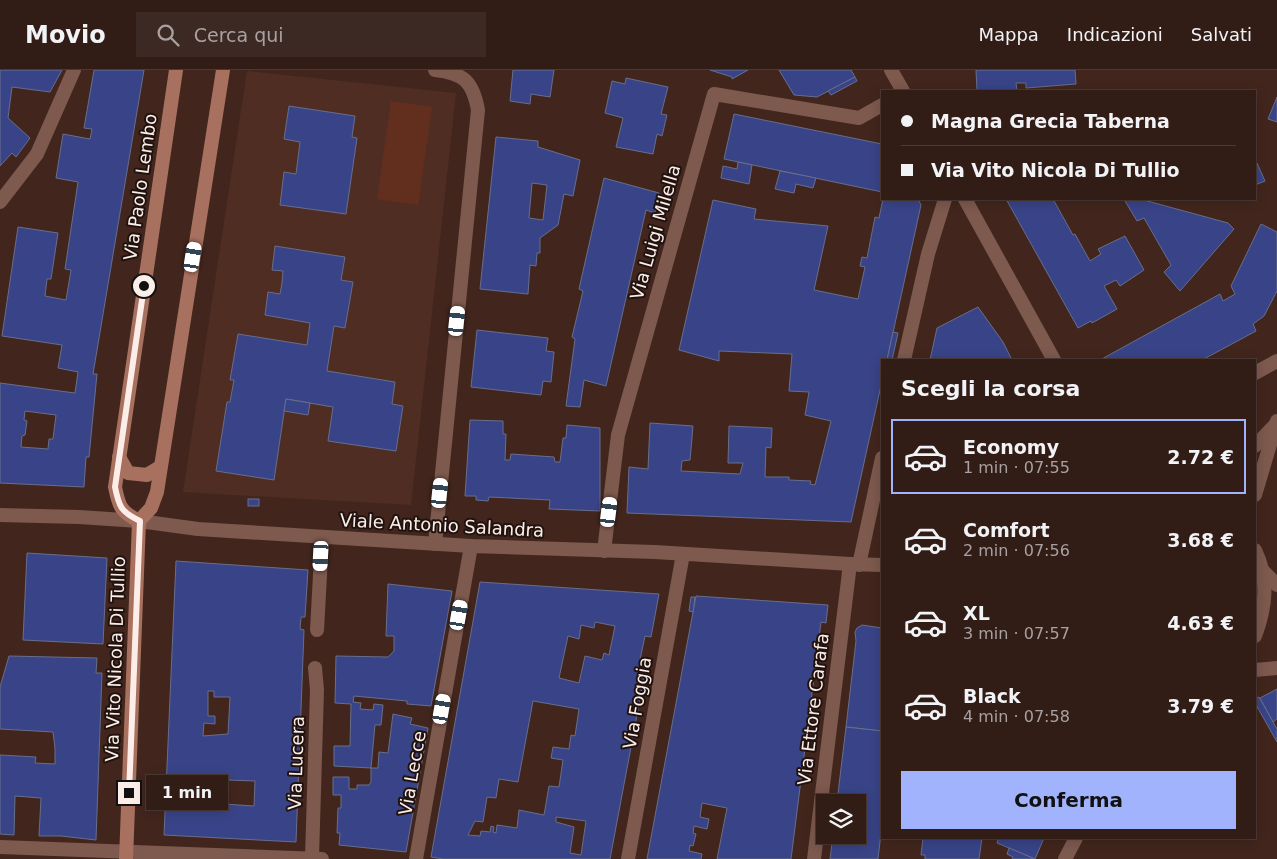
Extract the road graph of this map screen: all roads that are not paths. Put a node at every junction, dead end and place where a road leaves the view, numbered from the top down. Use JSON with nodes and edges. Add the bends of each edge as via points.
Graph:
{"nodes":[{"id":1,"x":74,"y":70,"type":"edge"},
{"id":2,"x":176,"y":70,"type":"edge"},
{"id":3,"x":223,"y":70,"type":"edge"},
{"id":4,"x":435,"y":70,"type":"edge"},
{"id":5,"x":891,"y":70,"type":"edge"},
{"id":6,"x":902,"y":90,"type":"edge"},
{"id":7,"x":881,"y":105,"type":"edge"},
{"id":8,"x":944,"y":200,"type":"edge"},
{"id":9,"x":965,"y":200,"type":"edge"},
{"id":10,"x":0,"y":202,"type":"edge"},
{"id":11,"x":904,"y":359,"type":"edge"},
{"id":12,"x":1053,"y":359,"type":"edge"},
{"id":13,"x":1277,"y":361,"type":"edge"},
{"id":14,"x":1256,"y":372,"type":"edge"},
{"id":15,"x":1277,"y":423,"type":"edge"},
{"id":16,"x":1256,"y":445,"type":"edge"},
{"id":17,"x":119,"y":457,"type":"junction"},
{"id":18,"x":881,"y":462,"type":"edge"},
{"id":19,"x":160,"y":467,"type":"junction"},
{"id":20,"x":1256,"y":492,"type":"edge"},
{"id":21,"x":0,"y":515,"type":"edge"},
{"id":22,"x":140,"y":521,"type":"junction"},
{"id":23,"x":322,"y":538,"type":"junction"},
{"id":24,"x":435,"y":544,"type":"junction"},
{"id":25,"x":471,"y":546,"type":"junction"},
{"id":26,"x":604,"y":551,"type":"junction"},
{"id":27,"x":1256,"y":553,"type":"edge"},
{"id":28,"x":683,"y":554,"type":"junction"},
{"id":29,"x":854,"y":564,"type":"junction"},
{"id":30,"x":881,"y":565,"type":"edge"},
{"id":31,"x":1262,"y":571,"type":"junction"},
{"id":32,"x":1277,"y":585,"type":"edge"},
{"id":33,"x":317,"y":630,"type":"dead end"},
{"id":34,"x":1256,"y":633,"type":"edge"},
{"id":35,"x":315,"y":668,"type":"dead end"},
{"id":36,"x":1277,"y":668,"type":"edge"},
{"id":37,"x":1256,"y":670,"type":"edge"},
{"id":38,"x":1075,"y":839,"type":"edge"},
{"id":39,"x":0,"y":847,"type":"edge"},
{"id":40,"x":126,"y":855,"type":"edge"},
{"id":41,"x":317,"y":859,"type":"edge"},
{"id":42,"x":416,"y":859,"type":"edge"},
{"id":43,"x":628,"y":859,"type":"edge"},
{"id":44,"x":814,"y":859,"type":"edge"},
{"id":45,"x":1065,"y":859,"type":"edge"}],
"edges":[{"from":1,"to":10,"type":"street","via":[[37,154]]},
{"from":2,"to":17,"type":"main road","name":"Via Paolo Lembo"},
{"from":3,"to":19,"type":"main road"},
{"from":4,"to":24,"type":"street","via":[[449,71],[466,80],[476,96],[478,110]]},
{"from":5,"to":6,"type":"street"},
{"from":7,"to":26,"type":"street","name":"Via Luigi Milella","via":[[859,118],[714,94],[622,418]]},
{"from":8,"to":11,"type":"street"},
{"from":9,"to":12,"type":"street"},
{"from":13,"to":14,"type":"street"},
{"from":15,"to":16,"type":"street"},
{"from":15,"to":20,"type":"street"},
{"from":17,"to":19,"type":"main road","via":[[128,473],[147,475]]},
{"from":17,"to":22,"type":"main road","name":"Via Paolo Lembo","via":[[115,487],[117,499],[126,514]]},
{"from":18,"to":29,"type":"street","name":"Via Ettore Carafa"},
{"from":19,"to":22,"type":"main road","via":[[157,492],[151,508]]},
{"from":21,"to":22,"type":"street","name":"Viale Antonio Salandra"},
{"from":22,"to":23,"type":"street","name":"Viale Antonio Salandra","via":[[198,530]]},
{"from":22,"to":40,"type":"main road","name":"Via Vito Nicola Di Tullio"},
{"from":23,"to":24,"type":"street","name":"Viale Antonio Salandra"},
{"from":23,"to":33,"type":"street"},
{"from":24,"to":25,"type":"street","name":"Viale Antonio Salandra"},
{"from":25,"to":26,"type":"street","name":"Viale Antonio Salandra"},
{"from":25,"to":42,"type":"street","name":"Via Lecce"},
{"from":26,"to":28,"type":"street","name":"Viale Antonio Salandra"},
{"from":27,"to":31,"type":"street"},
{"from":28,"to":29,"type":"street","name":"Viale Antonio Salandra"},
{"from":28,"to":43,"type":"street","name":"Via Foggia"},
{"from":29,"to":30,"type":"street","name":"Viale Antonio Salandra"},
{"from":29,"to":44,"type":"street","name":"Via Ettore Carafa"},
{"from":31,"to":32,"type":"street"},
{"from":31,"to":34,"type":"street","via":[[1265,594]]},
{"from":35,"to":41,"type":"street","name":"Via Lucera"},
{"from":36,"to":37,"type":"street"},
{"from":38,"to":45,"type":"street"},
{"from":39,"to":40,"type":"street"},
{"from":40,"to":41,"type":"street"}]}
